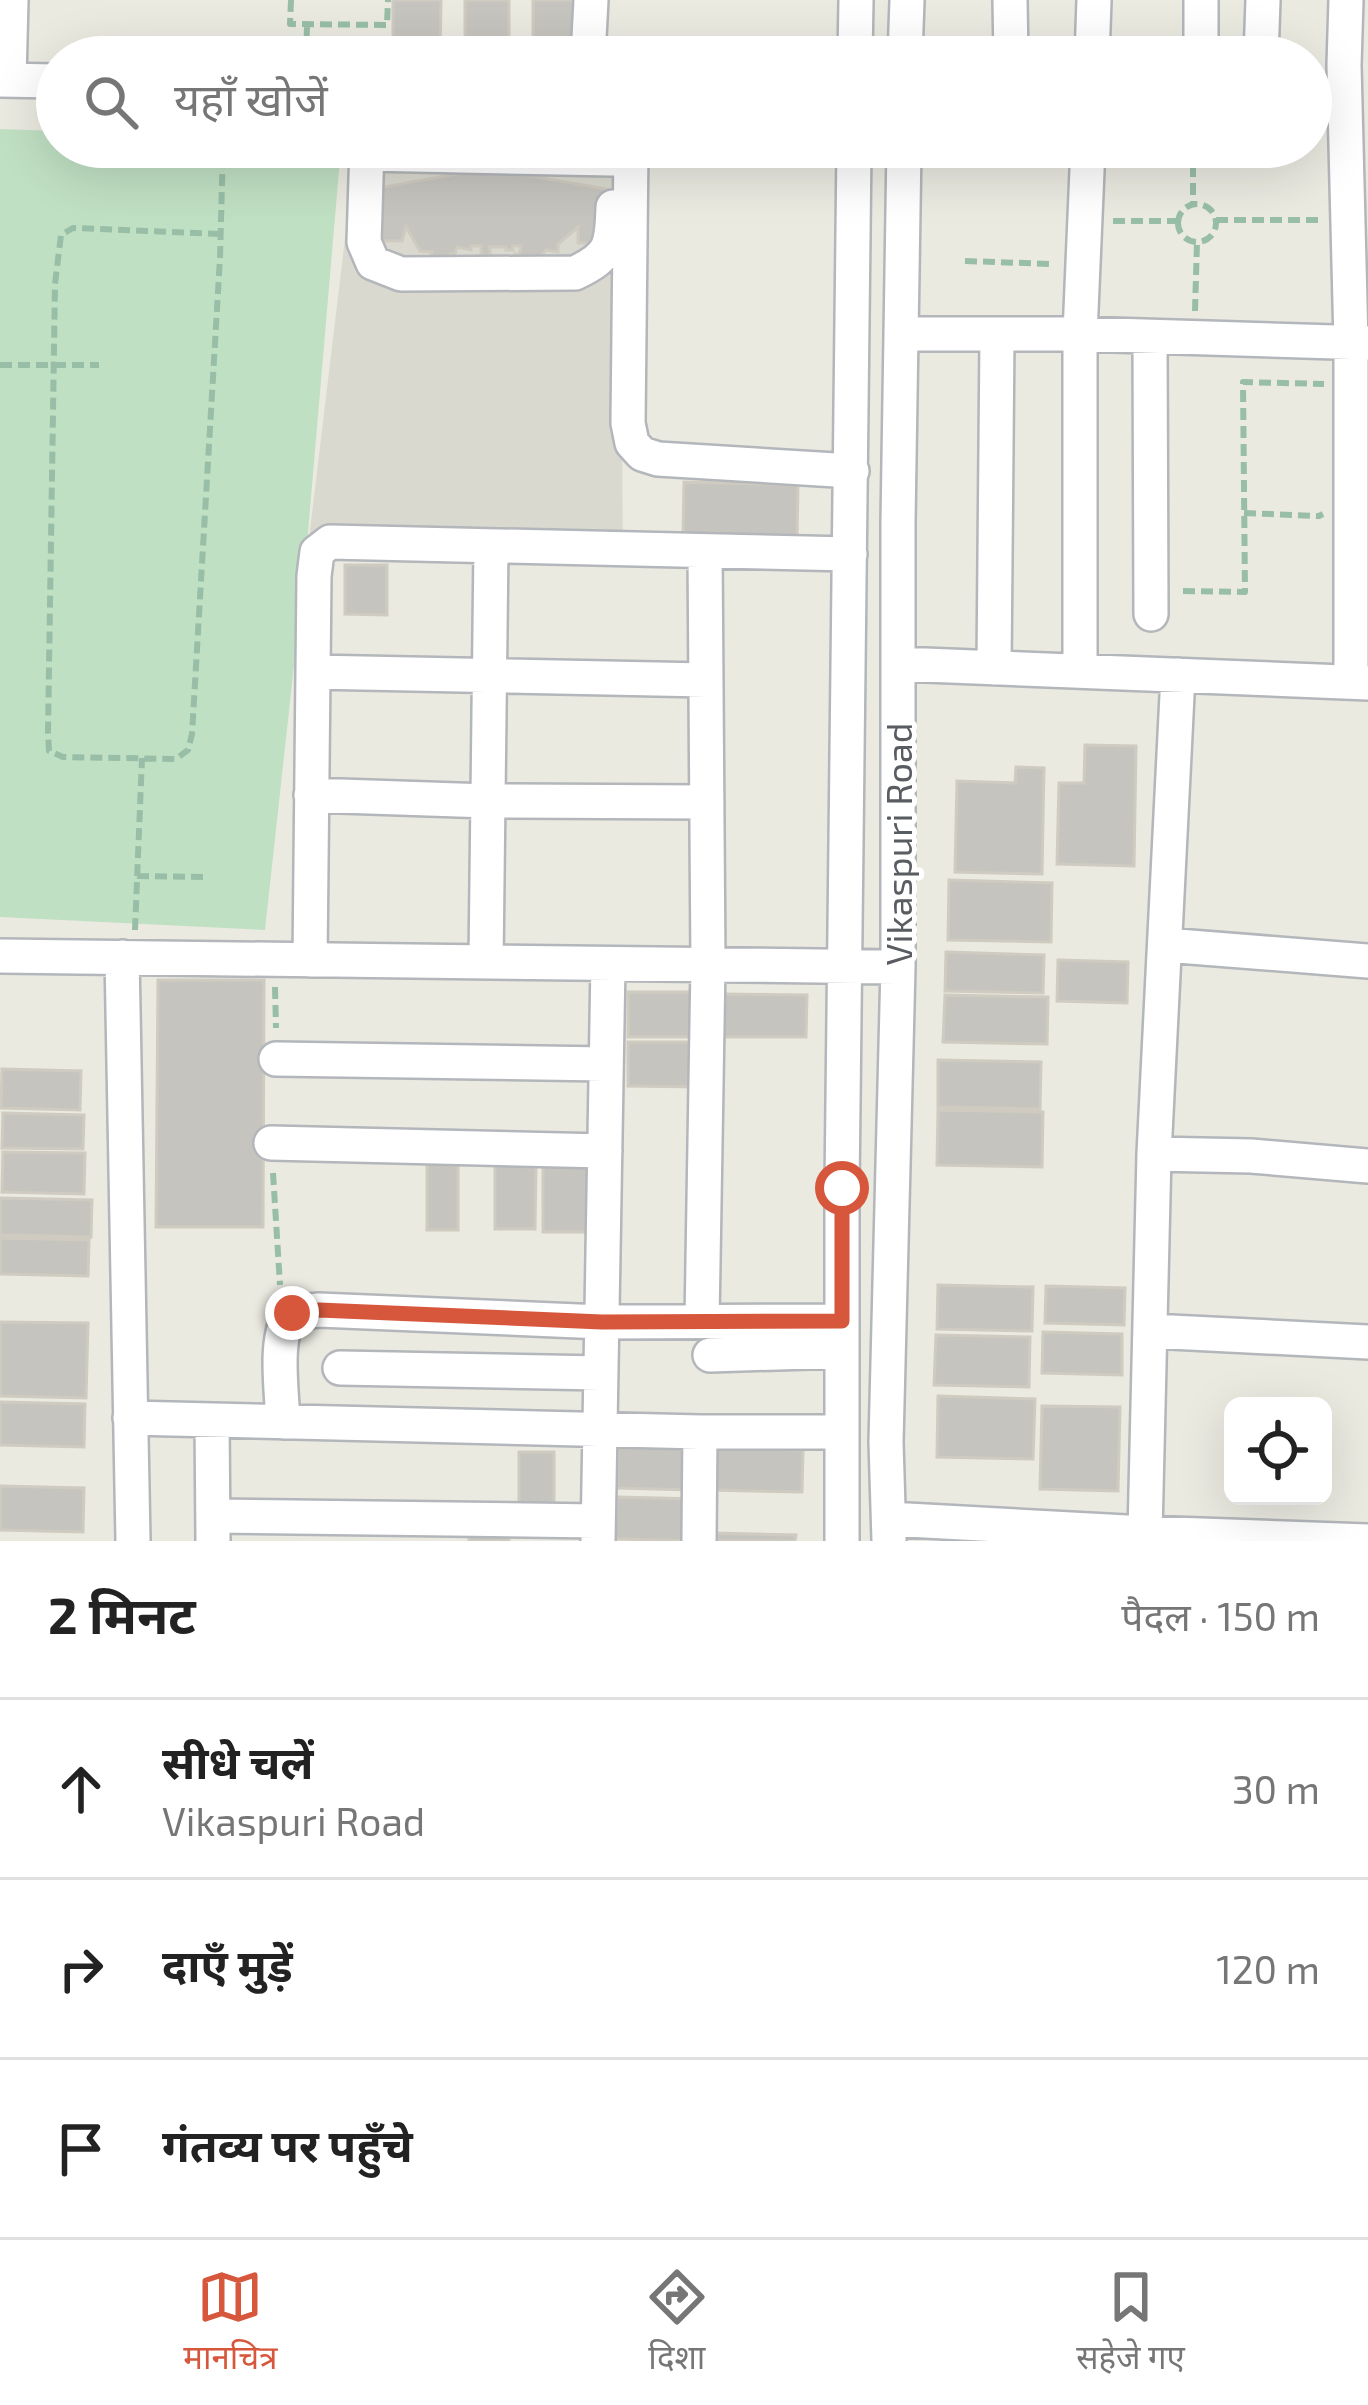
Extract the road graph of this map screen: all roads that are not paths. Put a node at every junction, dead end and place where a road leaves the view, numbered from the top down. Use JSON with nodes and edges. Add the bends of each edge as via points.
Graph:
{"nodes":[{"id":1,"x":11,"y":0,"type":"edge"},
{"id":2,"x":591,"y":0,"type":"edge"},
{"id":3,"x":856,"y":0,"type":"edge"},
{"id":4,"x":907,"y":0,"type":"edge"},
{"id":5,"x":1010,"y":0,"type":"edge"},
{"id":6,"x":1094,"y":0,"type":"edge"},
{"id":7,"x":1201,"y":0,"type":"edge"},
{"id":8,"x":1263,"y":0,"type":"edge"},
{"id":9,"x":1346,"y":0,"type":"edge"},
{"id":10,"x":589,"y":36,"type":"edge"},
{"id":11,"x":855,"y":36,"type":"edge"},
{"id":12,"x":906,"y":36,"type":"edge"},
{"id":13,"x":1011,"y":36,"type":"edge"},
{"id":14,"x":1093,"y":36,"type":"edge"},
{"id":15,"x":1201,"y":36,"type":"edge"},
{"id":16,"x":1262,"y":36,"type":"edge"},
{"id":17,"x":4,"y":80,"type":"edge"},
{"id":18,"x":36,"y":81,"type":"edge"},
{"id":19,"x":1342,"y":81,"type":"edge"},
{"id":20,"x":366,"y":168,"type":"edge"},
{"id":21,"x":617,"y":168,"type":"edge"},
{"id":22,"x":619,"y":168,"type":"edge"},
{"id":23,"x":854,"y":168,"type":"edge"},
{"id":24,"x":904,"y":168,"type":"edge"},
{"id":25,"x":1087,"y":168,"type":"edge"},
{"id":26,"x":901,"y":334,"type":"junction"},
{"id":27,"x":1080,"y":334,"type":"junction"},
{"id":28,"x":997,"y":336,"type":"junction"},
{"id":29,"x":1150,"y":337,"type":"junction"},
{"id":30,"x":1359,"y":343,"type":"edge"},
{"id":31,"x":852,"y":471,"type":"junction"},
{"id":32,"x":491,"y":547,"type":"junction"},
{"id":33,"x":705,"y":551,"type":"junction"},
{"id":34,"x":850,"y":554,"type":"junction"},
{"id":35,"x":1150,"y":602,"type":"road end"},
{"id":36,"x":900,"y":664,"type":"junction"},
{"id":37,"x":994,"y":668,"type":"junction"},
{"id":38,"x":1079,"y":670,"type":"junction"},
{"id":39,"x":313,"y":672,"type":"junction"},
{"id":40,"x":1178,"y":675,"type":"junction"},
{"id":41,"x":490,"y":677,"type":"junction"},
{"id":42,"x":706,"y":680,"type":"junction"},
{"id":43,"x":1360,"y":682,"type":"edge"},
{"id":44,"x":311,"y":795,"type":"junction"},
{"id":45,"x":488,"y":801,"type":"junction"},
{"id":46,"x":706,"y":802,"type":"junction"},
{"id":47,"x":1166,"y":945,"type":"junction"},
{"id":48,"x":0,"y":956,"type":"edge"},
{"id":49,"x":128,"y":957,"type":"junction"},
{"id":50,"x":310,"y":960,"type":"junction"},
{"id":51,"x":1368,"y":961,"type":"edge"},
{"id":52,"x":486,"y":962,"type":"junction"},
{"id":53,"x":608,"y":964,"type":"junction"},
{"id":54,"x":708,"y":965,"type":"junction"},
{"id":55,"x":845,"y":968,"type":"junction"},
{"id":56,"x":898,"y":968,"type":"junction"},
{"id":57,"x":276,"y":1059,"type":"dead end"},
{"id":58,"x":606,"y":1064,"type":"junction"},
{"id":59,"x":271,"y":1143,"type":"dead end"},
{"id":60,"x":605,"y":1151,"type":"junction"},
{"id":61,"x":1154,"y":1154,"type":"junction"},
{"id":62,"x":1368,"y":1166,"type":"edge"},
{"id":63,"x":702,"y":1321,"type":"junction"},
{"id":64,"x":602,"y":1322,"type":"junction"},
{"id":65,"x":1151,"y":1331,"type":"junction"},
{"id":66,"x":842,"y":1336,"type":"junction"},
{"id":67,"x":1368,"y":1342,"type":"edge"},
{"id":68,"x":710,"y":1355,"type":"dead end"},
{"id":69,"x":340,"y":1368,"type":"dead end"},
{"id":70,"x":601,"y":1373,"type":"junction"},
{"id":71,"x":130,"y":1418,"type":"junction"},
{"id":72,"x":212,"y":1420,"type":"junction"},
{"id":73,"x":283,"y":1422,"type":"junction"},
{"id":74,"x":600,"y":1429,"type":"junction"},
{"id":75,"x":700,"y":1432,"type":"junction"},
{"id":76,"x":842,"y":1432,"type":"junction"},
{"id":77,"x":213,"y":1528,"type":"edge"},
{"id":78,"x":889,"y":1530,"type":"edge"},
{"id":79,"x":598,"y":1531,"type":"edge"},
{"id":80,"x":1145,"y":1533,"type":"junction"},
{"id":81,"x":133,"y":1541,"type":"edge"},
{"id":82,"x":699,"y":1541,"type":"edge"},
{"id":83,"x":842,"y":1541,"type":"edge"},
{"id":84,"x":1368,"y":1541,"type":"edge"}],
"edges":[{"from":1,"to":17,"type":"street"},
{"from":2,"to":10,"type":"street"},
{"from":3,"to":11,"type":"street"},
{"from":4,"to":12,"type":"street"},
{"from":5,"to":13,"type":"street"},
{"from":6,"to":14,"type":"street"},
{"from":7,"to":15,"type":"street"},
{"from":8,"to":16,"type":"street"},
{"from":9,"to":19,"type":"street"},
{"from":17,"to":18,"type":"street"},
{"from":19,"to":30,"type":"street"},
{"from":20,"to":21,"type":"street","via":[[364,242],[374,263],[401,274],[574,273],[595,264],[610,248]]},
{"from":22,"to":31,"type":"street","via":[[632,443],[642,454],[679,462]]},
{"from":23,"to":31,"type":"street","name":"Vikaspuri Road"},
{"from":24,"to":26,"type":"street","name":"Vikaspuri Road"},
{"from":25,"to":27,"type":"street"},
{"from":26,"to":28,"type":"street"},
{"from":26,"to":36,"type":"street","name":"Vikaspuri Road"},
{"from":27,"to":28,"type":"street"},
{"from":27,"to":29,"type":"street"},
{"from":27,"to":38,"type":"street"},
{"from":28,"to":37,"type":"street"},
{"from":29,"to":30,"type":"street"},
{"from":29,"to":35,"type":"street"},
{"from":30,"to":43,"type":"street"},
{"from":31,"to":34,"type":"street","name":"Vikaspuri Road"},
{"from":32,"to":33,"type":"street"},
{"from":32,"to":39,"type":"street","via":[[331,542],[317,552]]},
{"from":32,"to":41,"type":"street"},
{"from":33,"to":34,"type":"street"},
{"from":33,"to":42,"type":"street"},
{"from":34,"to":55,"type":"street","name":"Vikaspuri Road"},
{"from":36,"to":37,"type":"street"},
{"from":36,"to":56,"type":"street","name":"Vikaspuri Road"},
{"from":37,"to":38,"type":"street"},
{"from":38,"to":40,"type":"street"},
{"from":39,"to":41,"type":"street"},
{"from":39,"to":44,"type":"street"},
{"from":40,"to":43,"type":"street"},
{"from":40,"to":47,"type":"street"},
{"from":41,"to":42,"type":"street"},
{"from":41,"to":45,"type":"street"},
{"from":42,"to":46,"type":"street"},
{"from":44,"to":45,"type":"street"},
{"from":44,"to":50,"type":"street"},
{"from":45,"to":46,"type":"street"},
{"from":45,"to":52,"type":"street"},
{"from":46,"to":54,"type":"street"},
{"from":47,"to":51,"type":"street"},
{"from":47,"to":61,"type":"street"},
{"from":48,"to":49,"type":"street"},
{"from":49,"to":50,"type":"street"},
{"from":49,"to":71,"type":"street"},
{"from":50,"to":52,"type":"street"},
{"from":52,"to":53,"type":"street"},
{"from":53,"to":54,"type":"street"},
{"from":53,"to":58,"type":"street"},
{"from":54,"to":55,"type":"street"},
{"from":54,"to":63,"type":"street"},
{"from":55,"to":56,"type":"street"},
{"from":55,"to":66,"type":"street","name":"Vikaspuri Road"},
{"from":56,"to":78,"type":"street","name":"Vikaspuri Road"},
{"from":57,"to":58,"type":"street"},
{"from":58,"to":60,"type":"street"},
{"from":59,"to":60,"type":"street"},
{"from":60,"to":64,"type":"street"},
{"from":61,"to":62,"type":"street"},
{"from":61,"to":65,"type":"street"},
{"from":63,"to":64,"type":"street"},
{"from":63,"to":66,"type":"street"},
{"from":64,"to":70,"type":"street"},
{"from":64,"to":73,"type":"street","via":[[292,1313],[281,1340]]},
{"from":65,"to":67,"type":"street"},
{"from":65,"to":80,"type":"street"},
{"from":66,"to":68,"type":"street"},
{"from":66,"to":76,"type":"street","name":"Vikaspuri Road"},
{"from":69,"to":70,"type":"street"},
{"from":70,"to":74,"type":"street"},
{"from":71,"to":72,"type":"street"},
{"from":71,"to":81,"type":"street"},
{"from":72,"to":73,"type":"street"},
{"from":72,"to":77,"type":"street"},
{"from":73,"to":74,"type":"street"},
{"from":74,"to":75,"type":"street"},
{"from":74,"to":79,"type":"street"},
{"from":75,"to":76,"type":"street"},
{"from":75,"to":82,"type":"street"},
{"from":76,"to":83,"type":"street","name":"Vikaspuri Road"},
{"from":77,"to":79,"type":"street"},
{"from":78,"to":80,"type":"street"},
{"from":80,"to":84,"type":"street"}]}
